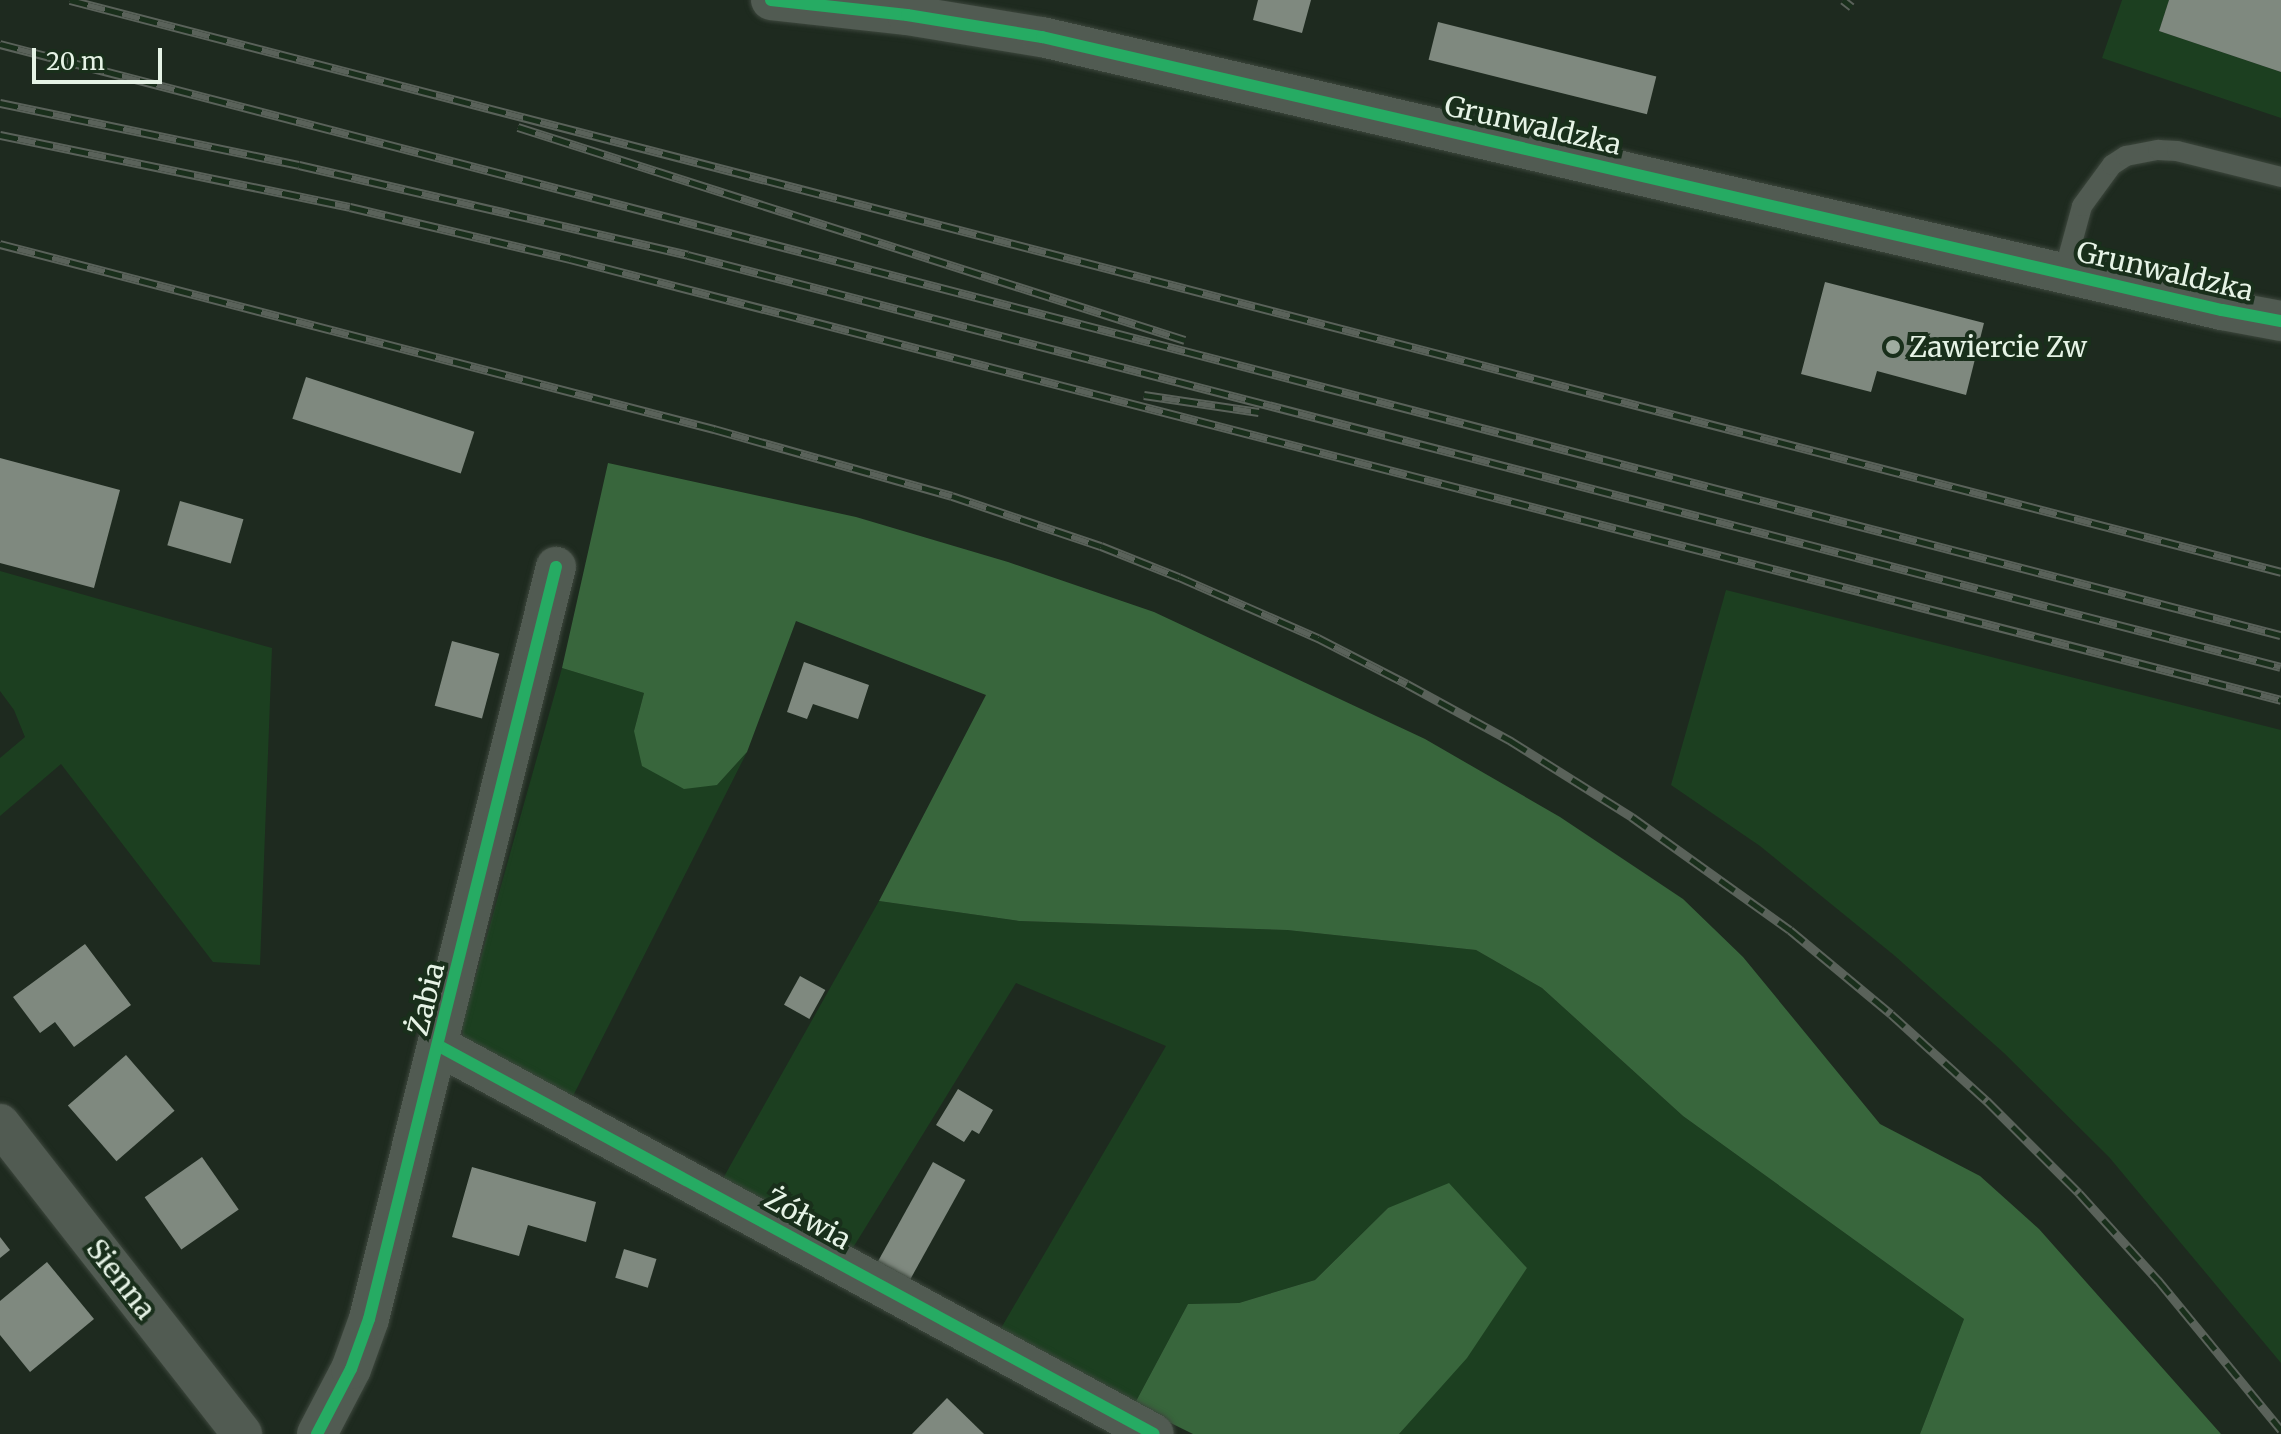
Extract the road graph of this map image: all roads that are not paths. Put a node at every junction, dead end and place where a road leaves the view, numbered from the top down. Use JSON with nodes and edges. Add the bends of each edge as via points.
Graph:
{"nodes":[{"id":1,"x":771,"y":0,"type":"edge"},
{"id":2,"x":2281,"y":177,"type":"edge"},
{"id":3,"x":2064,"y":272,"type":"junction"},
{"id":4,"x":2281,"y":321,"type":"edge"},
{"id":5,"x":556,"y":567,"type":"dead end"},
{"id":6,"x":439,"y":1046,"type":"junction"},
{"id":7,"x":0,"y":1124,"type":"edge"},
{"id":8,"x":242,"y":1434,"type":"edge"},
{"id":9,"x":317,"y":1434,"type":"edge"},
{"id":10,"x":1154,"y":1434,"type":"edge"}],
"edges":[{"from":1,"to":3,"type":"street","name":"Grunwaldzka","via":[[1042,37]]},
{"from":2,"to":3,"type":"lane","via":[[2177,151],[2126,156],[2112,165],[2082,206]]},
{"from":3,"to":4,"type":"street","name":"Grunwaldzka"},
{"from":5,"to":6,"type":"street","name":"Żabia"},
{"from":6,"to":9,"type":"street","name":"Żabia","via":[[369,1319],[351,1369]]},
{"from":6,"to":10,"type":"street","name":"Żółwia"},
{"from":7,"to":8,"type":"street","name":"Sienna"}]}
